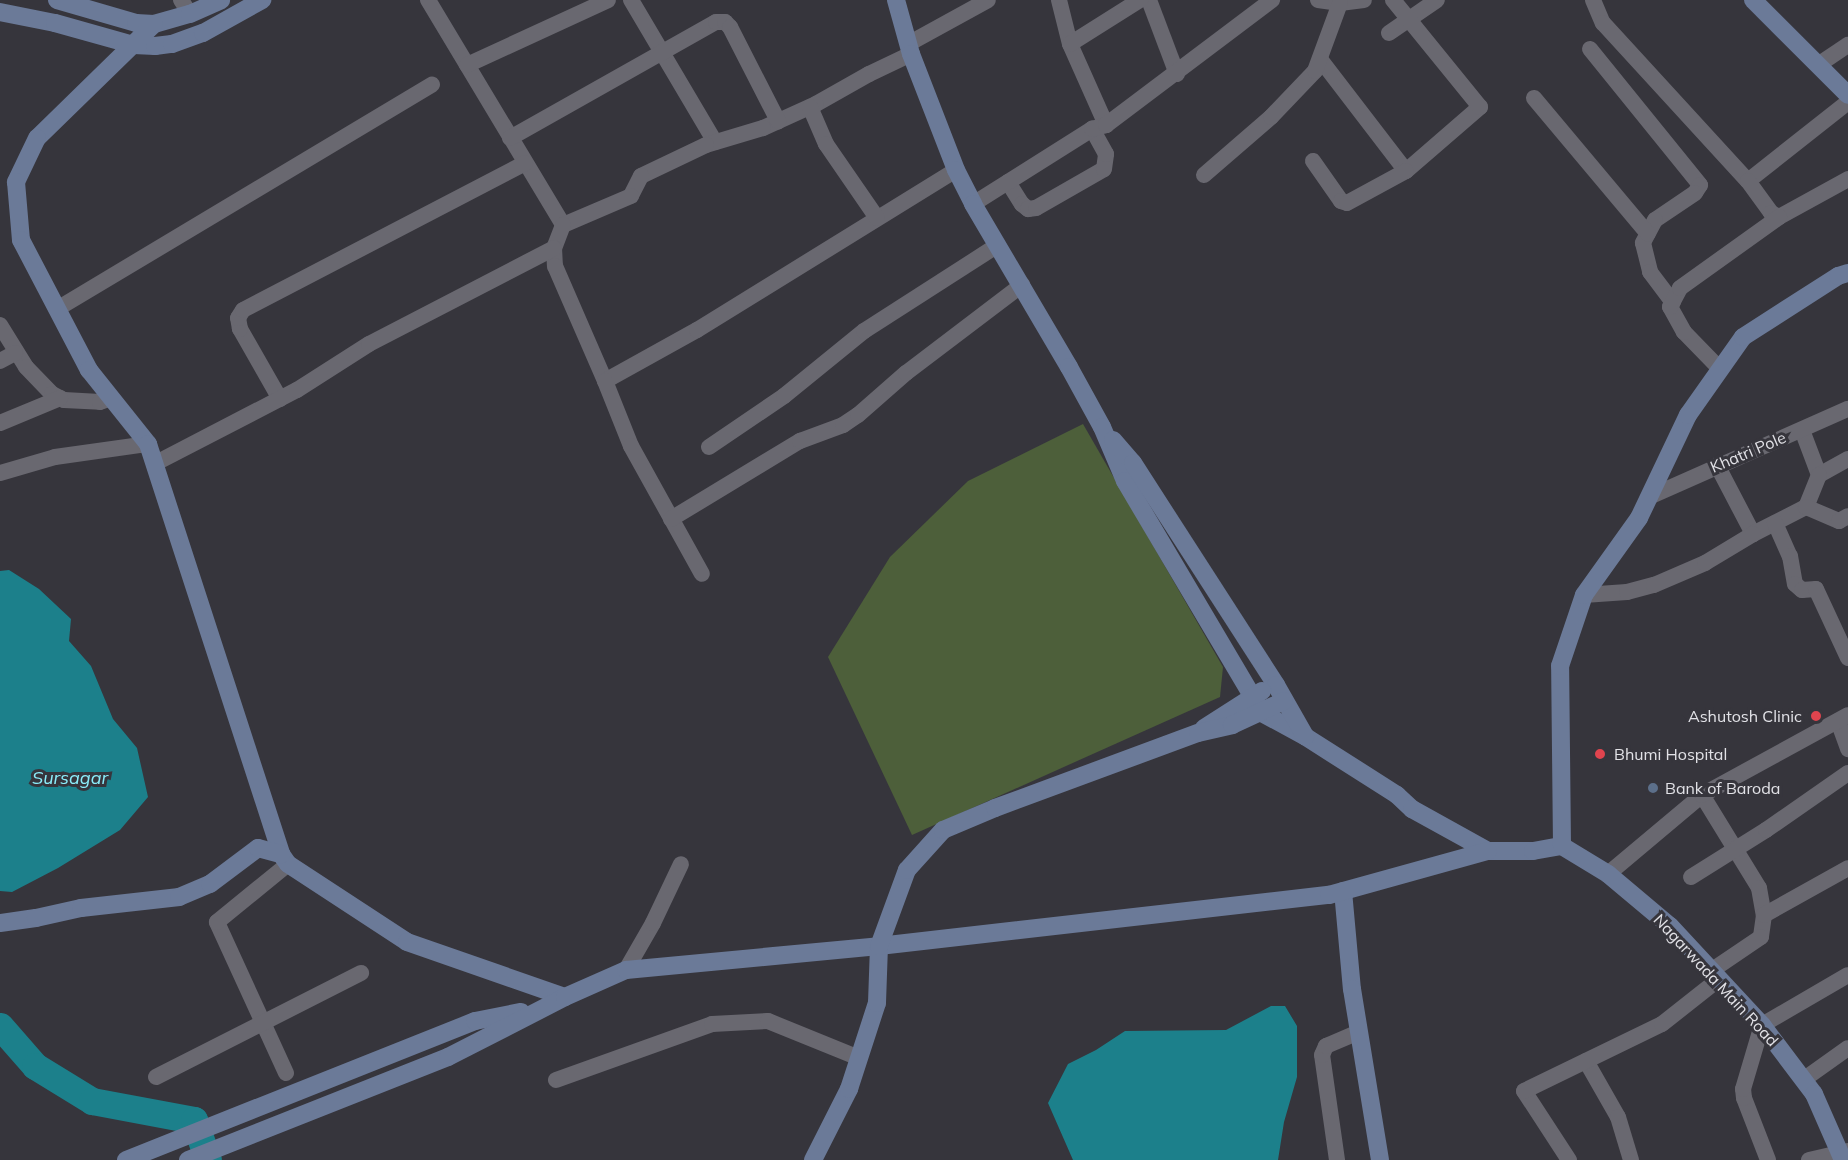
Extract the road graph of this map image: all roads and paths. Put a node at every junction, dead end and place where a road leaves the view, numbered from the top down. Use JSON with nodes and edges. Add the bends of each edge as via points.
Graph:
{"nodes":[{"id":1,"x":57,"y":0,"type":"edge"},
{"id":2,"x":220,"y":0,"type":"edge"},
{"id":3,"x":262,"y":0,"type":"edge"},
{"id":4,"x":428,"y":0,"type":"edge"},
{"id":5,"x":608,"y":0,"type":"edge"},
{"id":6,"x":631,"y":0,"type":"edge"},
{"id":7,"x":897,"y":0,"type":"edge"},
{"id":8,"x":988,"y":0,"type":"edge"},
{"id":9,"x":1059,"y":0,"type":"edge"},
{"id":10,"x":1140,"y":0,"type":"edge"},
{"id":11,"x":1149,"y":0,"type":"edge"},
{"id":12,"x":1272,"y":0,"type":"edge"},
{"id":13,"x":1318,"y":0,"type":"edge"},
{"id":14,"x":1364,"y":0,"type":"edge"},
{"id":15,"x":1393,"y":0,"type":"edge"},
{"id":16,"x":1437,"y":0,"type":"edge"},
{"id":17,"x":1593,"y":0,"type":"edge"},
{"id":18,"x":1753,"y":0,"type":"edge"},
{"id":19,"x":1340,"y":3,"type":"junction"},
{"id":20,"x":186,"y":7,"type":"edge"},
{"id":21,"x":0,"y":12,"type":"edge"},
{"id":22,"x":1409,"y":20,"type":"junction"},
{"id":23,"x":154,"y":24,"type":"junction"},
{"id":24,"x":1389,"y":33,"type":"dead end"},
{"id":25,"x":1070,"y":44,"type":"junction"},
{"id":26,"x":134,"y":45,"type":"junction"},
{"id":27,"x":1848,"y":45,"type":"edge"},
{"id":28,"x":910,"y":49,"type":"junction"},
{"id":29,"x":1590,"y":49,"type":"dead end"},
{"id":30,"x":662,"y":53,"type":"junction"},
{"id":31,"x":1320,"y":59,"type":"junction"},
{"id":32,"x":467,"y":65,"type":"junction"},
{"id":33,"x":1818,"y":65,"type":"junction"},
{"id":34,"x":1177,"y":74,"type":"junction"},
{"id":35,"x":432,"y":86,"type":"dead end"},
{"id":36,"x":1848,"y":95,"type":"edge"},
{"id":37,"x":1534,"y":98,"type":"dead end"},
{"id":38,"x":1848,"y":102,"type":"edge"},
{"id":39,"x":810,"y":107,"type":"junction"},
{"id":40,"x":778,"y":121,"type":"junction"},
{"id":41,"x":1099,"y":127,"type":"junction"},
{"id":42,"x":510,"y":138,"type":"junction"},
{"id":43,"x":715,"y":142,"type":"junction"},
{"id":44,"x":1313,"y":161,"type":"dead end"},
{"id":45,"x":525,"y":163,"type":"junction"},
{"id":46,"x":956,"y":170,"type":"junction"},
{"id":47,"x":1406,"y":171,"type":"junction"},
{"id":48,"x":1204,"y":175,"type":"dead end"},
{"id":49,"x":1848,"y":179,"type":"edge"},
{"id":50,"x":1748,"y":181,"type":"junction"},
{"id":51,"x":1008,"y":182,"type":"junction"},
{"id":52,"x":973,"y":204,"type":"junction"},
{"id":53,"x":1779,"y":217,"type":"junction"},
{"id":54,"x":877,"y":218,"type":"junction"},
{"id":55,"x":562,"y":225,"type":"junction"},
{"id":56,"x":1648,"y":234,"type":"junction"},
{"id":57,"x":998,"y":245,"type":"junction"},
{"id":58,"x":554,"y":248,"type":"junction"},
{"id":59,"x":1848,"y":273,"type":"edge"},
{"id":60,"x":1022,"y":285,"type":"junction"},
{"id":61,"x":1673,"y":302,"type":"junction"},
{"id":62,"x":57,"y":309,"type":"junction"},
{"id":63,"x":0,"y":325,"type":"edge"},
{"id":64,"x":8,"y":357,"type":"edge"},
{"id":65,"x":1720,"y":369,"type":"junction"},
{"id":66,"x":605,"y":381,"type":"junction"},
{"id":67,"x":60,"y":398,"type":"junction"},
{"id":68,"x":111,"y":398,"type":"junction"},
{"id":69,"x":280,"y":399,"type":"junction"},
{"id":70,"x":1848,"y":409,"type":"edge"},
{"id":71,"x":0,"y":423,"type":"edge"},
{"id":72,"x":1102,"y":428,"type":"junction"},
{"id":73,"x":1802,"y":430,"type":"junction"},
{"id":74,"x":148,"y":444,"type":"junction"},
{"id":75,"x":709,"y":447,"type":"dead end"},
{"id":76,"x":1848,"y":459,"type":"edge"},
{"id":77,"x":154,"y":464,"type":"junction"},
{"id":78,"x":1717,"y":465,"type":"junction"},
{"id":79,"x":0,"y":472,"type":"edge"},
{"id":80,"x":1819,"y":475,"type":"junction"},
{"id":81,"x":1649,"y":497,"type":"junction"},
{"id":82,"x":1806,"y":507,"type":"junction"},
{"id":83,"x":671,"y":519,"type":"junction"},
{"id":84,"x":1775,"y":523,"type":"junction"},
{"id":85,"x":1845,"y":524,"type":"edge"},
{"id":86,"x":1754,"y":534,"type":"junction"},
{"id":87,"x":702,"y":574,"type":"dead end"},
{"id":88,"x":1584,"y":595,"type":"junction"},
{"id":89,"x":1848,"y":658,"type":"edge"},
{"id":90,"x":1280,"y":692,"type":"junction"},
{"id":91,"x":1253,"y":696,"type":"junction"},
{"id":92,"x":1262,"y":712,"type":"junction"},
{"id":93,"x":1843,"y":718,"type":"edge"},
{"id":94,"x":1198,"y":733,"type":"junction"},
{"id":95,"x":1306,"y":736,"type":"junction"},
{"id":96,"x":1848,"y":750,"type":"edge"},
{"id":97,"x":1848,"y":773,"type":"edge"},
{"id":98,"x":1702,"y":795,"type":"junction"},
{"id":99,"x":1562,"y":846,"type":"junction"},
{"id":100,"x":1734,"y":848,"type":"junction"},
{"id":101,"x":1488,"y":851,"type":"junction"},
{"id":102,"x":285,"y":859,"type":"junction"},
{"id":103,"x":681,"y":864,"type":"dead end"},
{"id":104,"x":1848,"y":868,"type":"edge"},
{"id":105,"x":1608,"y":874,"type":"junction"},
{"id":106,"x":1691,"y":877,"type":"dead end"},
{"id":107,"x":1343,"y":891,"type":"junction"},
{"id":108,"x":1764,"y":915,"type":"junction"},
{"id":109,"x":0,"y":923,"type":"edge"},
{"id":110,"x":879,"y":946,"type":"junction"},
{"id":111,"x":626,"y":970,"type":"junction"},
{"id":112,"x":361,"y":973,"type":"dead end"},
{"id":113,"x":1715,"y":975,"type":"junction"},
{"id":114,"x":1848,"y":975,"type":"edge"},
{"id":115,"x":565,"y":996,"type":"junction"},
{"id":116,"x":543,"y":1008,"type":"junction"},
{"id":117,"x":262,"y":1024,"type":"junction"},
{"id":118,"x":1762,"y":1024,"type":"junction"},
{"id":119,"x":1359,"y":1032,"type":"junction"},
{"id":120,"x":1848,"y":1048,"type":"edge"},
{"id":121,"x":859,"y":1058,"type":"junction"},
{"id":122,"x":1586,"y":1061,"type":"junction"},
{"id":123,"x":286,"y":1074,"type":"dead end"},
{"id":124,"x":156,"y":1077,"type":"dead end"},
{"id":125,"x":556,"y":1080,"type":"dead end"},
{"id":126,"x":1803,"y":1080,"type":"junction"},
{"id":127,"x":1844,"y":1155,"type":"edge"},
{"id":128,"x":126,"y":1160,"type":"edge"},
{"id":129,"x":188,"y":1160,"type":"edge"},
{"id":130,"x":813,"y":1160,"type":"edge"},
{"id":131,"x":1337,"y":1160,"type":"edge"},
{"id":132,"x":1380,"y":1160,"type":"edge"},
{"id":133,"x":1569,"y":1160,"type":"edge"},
{"id":134,"x":1631,"y":1160,"type":"edge"},
{"id":135,"x":1768,"y":1160,"type":"edge"},
{"id":136,"x":1809,"y":1160,"type":"edge"}],
"edges":[{"from":1,"to":23,"type":"street","via":[[136,23]]},
{"from":2,"to":20,"type":"street"},
{"from":3,"to":26,"type":"street","via":[[203,33],[172,44]]},
{"from":4,"to":32,"type":"street"},
{"from":5,"to":32,"type":"street"},
{"from":6,"to":30,"type":"street"},
{"from":7,"to":28,"type":"street"},
{"from":8,"to":28,"type":"street"},
{"from":9,"to":25,"type":"street"},
{"from":10,"to":25,"type":"street"},
{"from":11,"to":34,"type":"street"},
{"from":12,"to":34,"type":"street"},
{"from":13,"to":19,"type":"street"},
{"from":14,"to":19,"type":"street"},
{"from":15,"to":22,"type":"street"},
{"from":16,"to":22,"type":"street"},
{"from":17,"to":50,"type":"street","via":[[1603,23]]},
{"from":18,"to":33,"type":"street"},
{"from":19,"to":31,"type":"street"},
{"from":20,"to":23,"type":"street"},
{"from":21,"to":26,"type":"street"},
{"from":22,"to":24,"type":"street"},
{"from":22,"to":47,"type":"street","via":[[1480,107]]},
{"from":23,"to":26,"type":"street"},
{"from":25,"to":41,"type":"street"},
{"from":26,"to":62,"type":"street","via":[[37,138],[16,182],[21,240]]},
{"from":27,"to":33,"type":"street"},
{"from":28,"to":39,"type":"street"},
{"from":28,"to":46,"type":"street"},
{"from":29,"to":56,"type":"street","via":[[1700,185],[1695,193],[1655,220]]},
{"from":30,"to":40,"type":"street","via":[[716,22],[725,22]]},
{"from":30,"to":42,"type":"street"},
{"from":30,"to":43,"type":"street"},
{"from":31,"to":47,"type":"street"},
{"from":31,"to":48,"type":"street","via":[[1315,71],[1271,117]]},
{"from":32,"to":42,"type":"street"},
{"from":33,"to":36,"type":"street"},
{"from":34,"to":41,"type":"street"},
{"from":35,"to":62,"type":"street"},
{"from":37,"to":56,"type":"street"},
{"from":38,"to":50,"type":"street"},
{"from":39,"to":40,"type":"street"},
{"from":39,"to":54,"type":"street","via":[[826,144]]},
{"from":40,"to":43,"type":"street"},
{"from":41,"to":51,"type":"street"},
{"from":41,"to":51,"type":"street","via":[[1106,154],[1104,169],[1036,208],[1028,209],[1022,204]]},
{"from":42,"to":45,"type":"street"},
{"from":43,"to":55,"type":"street","via":[[641,176],[631,196]]},
{"from":44,"to":47,"type":"street","via":[[1341,201],[1347,203]]},
{"from":45,"to":55,"type":"street"},
{"from":45,"to":69,"type":"street","via":[[243,310],[238,318],[240,329]]},
{"from":46,"to":52,"type":"street"},
{"from":46,"to":54,"type":"street"},
{"from":49,"to":53,"type":"street"},
{"from":50,"to":53,"type":"street","via":[[1771,213]]},
{"from":51,"to":52,"type":"street"},
{"from":52,"to":57,"type":"street"},
{"from":53,"to":61,"type":"street","via":[[1680,288]]},
{"from":54,"to":66,"type":"street","via":[[697,330]]},
{"from":55,"to":58,"type":"street"},
{"from":56,"to":61,"type":"street","via":[[1643,243],[1650,272]]},
{"from":57,"to":60,"type":"street"},
{"from":57,"to":75,"type":"street","via":[[864,331],[784,396]]},
{"from":58,"to":66,"type":"street","via":[[555,266]]},
{"from":58,"to":69,"type":"street","via":[[369,344]]},
{"from":59,"to":65,"type":"street","via":[[1743,337]]},
{"from":60,"to":72,"type":"street"},
{"from":60,"to":83,"type":"street","via":[[906,373],[858,415],[800,441]]},
{"from":61,"to":65,"type":"street","via":[[1670,307],[1684,332]]},
{"from":62,"to":68,"type":"street","via":[[89,370]]},
{"from":63,"to":64,"type":"street"},
{"from":64,"to":67,"type":"street"},
{"from":65,"to":81,"type":"street","via":[[1688,415]]},
{"from":66,"to":83,"type":"street","via":[[631,446]]},
{"from":67,"to":68,"type":"street","via":[[100,402]]},
{"from":67,"to":71,"type":"street"},
{"from":68,"to":74,"type":"street"},
{"from":69,"to":77,"type":"street"},
{"from":70,"to":73,"type":"street","name":"Khatri Pole"},
{"from":72,"to":90,"type":"street","via":[[1133,463]]},
{"from":72,"to":91,"type":"street","via":[[1125,481]]},
{"from":73,"to":78,"type":"street","name":"Khatri Pole"},
{"from":73,"to":80,"type":"street"},
{"from":74,"to":77,"type":"street"},
{"from":74,"to":79,"type":"street","via":[[56,457]]},
{"from":76,"to":80,"type":"street"},
{"from":77,"to":102,"type":"street"},
{"from":78,"to":81,"type":"street","name":"Khatri Pole"},
{"from":78,"to":86,"type":"street"},
{"from":80,"to":82,"type":"street"},
{"from":81,"to":88,"type":"street","via":[[1639,518]]},
{"from":82,"to":84,"type":"street"},
{"from":82,"to":85,"type":"street"},
{"from":83,"to":87,"type":"street"},
{"from":84,"to":86,"type":"street"},
{"from":84,"to":89,"type":"street","via":[[1790,556],[1794,584],[1802,590],[1816,589]]},
{"from":86,"to":88,"type":"street","via":[[1705,563],[1654,585],[1627,592]]},
{"from":88,"to":99,"type":"street","via":[[1560,666]]},
{"from":90,"to":91,"type":"street"},
{"from":90,"to":92,"type":"street"},
{"from":90,"to":95,"type":"street"},
{"from":91,"to":92,"type":"street"},
{"from":91,"to":94,"type":"street"},
{"from":92,"to":94,"type":"street"},
{"from":92,"to":95,"type":"street"},
{"from":93,"to":96,"type":"street"},
{"from":93,"to":98,"type":"street"},
{"from":94,"to":110,"type":"street","via":[[943,830],[907,870]]},
{"from":95,"to":101,"type":"street","via":[[1397,795],[1412,809]]},
{"from":97,"to":100,"type":"street"},
{"from":98,"to":100,"type":"street"},
{"from":98,"to":105,"type":"street"},
{"from":99,"to":101,"type":"street","via":[[1533,851]]},
{"from":99,"to":105,"type":"street","name":"Nagarwada Main Road"},
{"from":100,"to":106,"type":"street"},
{"from":100,"to":108,"type":"street","via":[[1760,888]]},
{"from":101,"to":107,"type":"street"},
{"from":102,"to":109,"type":"street","via":[[258,848],[210,884],[179,897],[92,906]]},
{"from":102,"to":115,"type":"street","via":[[407,942]]},
{"from":102,"to":117,"type":"street","via":[[218,922]]},
{"from":103,"to":111,"type":"street"},
{"from":104,"to":108,"type":"street"},
{"from":105,"to":113,"type":"street","name":"Nagarwada Main Road","via":[[1670,926]]},
{"from":107,"to":110,"type":"street"},
{"from":107,"to":119,"type":"street"},
{"from":108,"to":113,"type":"street","via":[[1761,937]]},
{"from":110,"to":111,"type":"street"},
{"from":110,"to":121,"type":"street","via":[[877,1003]]},
{"from":111,"to":115,"type":"street"},
{"from":112,"to":117,"type":"street"},
{"from":113,"to":118,"type":"street","name":"Nagarwada Main Road"},
{"from":113,"to":122,"type":"street","via":[[1662,1024]]},
{"from":114,"to":118,"type":"street"},
{"from":115,"to":116,"type":"street"},
{"from":116,"to":128,"type":"street","via":[[475,1021]]},
{"from":116,"to":129,"type":"street","via":[[448,1057]]},
{"from":117,"to":123,"type":"street"},
{"from":117,"to":124,"type":"street"},
{"from":118,"to":126,"type":"street","name":"Nagarwada Main Road"},
{"from":118,"to":135,"type":"street","via":[[1743,1089]]},
{"from":119,"to":131,"type":"street","via":[[1326,1046],[1322,1055]]},
{"from":119,"to":132,"type":"street"},
{"from":120,"to":126,"type":"street"},
{"from":121,"to":125,"type":"street","via":[[768,1021],[712,1024]]},
{"from":121,"to":130,"type":"street","via":[[849,1089]]},
{"from":122,"to":133,"type":"street","via":[[1524,1091]]},
{"from":122,"to":134,"type":"street","via":[[1618,1117]]},
{"from":126,"to":127,"type":"street","name":"Nagarwada Main Road"},
{"from":127,"to":136,"type":"street"}]}
